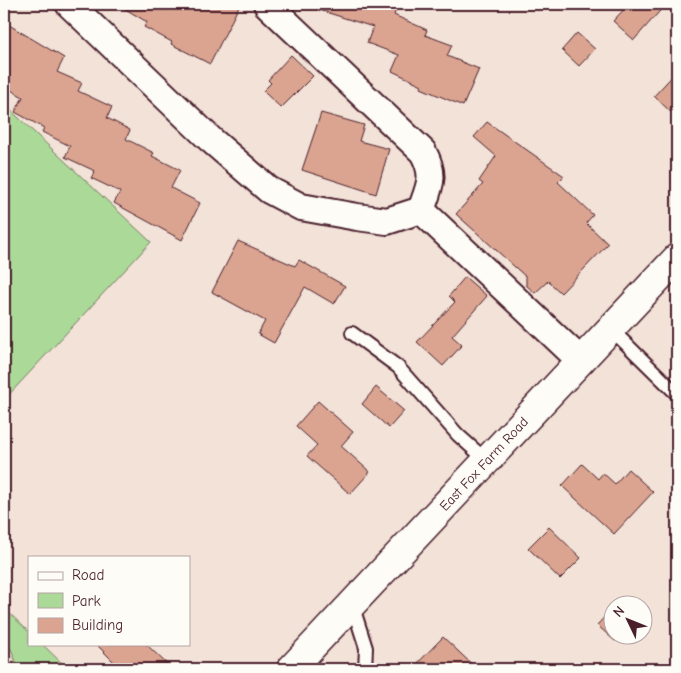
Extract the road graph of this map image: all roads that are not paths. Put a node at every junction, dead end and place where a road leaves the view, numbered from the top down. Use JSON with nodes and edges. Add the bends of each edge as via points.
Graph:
{"nodes":[{"id":1,"x":69,"y":4,"type":"edge"},
{"id":2,"x":266,"y":4,"type":"edge"},
{"id":3,"x":420,"y":210,"type":"junction"},
{"id":4,"x":677,"y":258,"type":"edge"},
{"id":5,"x":611,"y":328,"type":"junction"},
{"id":6,"x":352,"y":332,"type":"dead end"},
{"id":7,"x":581,"y":361,"type":"junction"},
{"id":8,"x":677,"y":394,"type":"edge"},
{"id":9,"x":487,"y":461,"type":"junction"},
{"id":10,"x":352,"y":604,"type":"junction"},
{"id":11,"x":291,"y":669,"type":"edge"},
{"id":12,"x":365,"y":669,"type":"edge"}],
"edges":[{"from":1,"to":3,"type":"street","via":[[210,139],[269,190],[300,207],[387,221]]},
{"from":2,"to":3,"type":"street","via":[[423,152],[431,168],[429,186]]},
{"from":3,"to":7,"type":"street"},
{"from":4,"to":5,"type":"main road","name":"East Fox Farm Road"},
{"from":5,"to":7,"type":"main road","name":"East Fox Farm Road"},
{"from":5,"to":8,"type":"lane"},
{"from":6,"to":9,"type":"lane","via":[[398,367],[458,435]]},
{"from":7,"to":9,"type":"main road","name":"East Fox Farm Road"},
{"from":9,"to":10,"type":"main road","name":"East Fox Farm Road"},
{"from":10,"to":11,"type":"main road","name":"East Fox Farm Road"},
{"from":10,"to":12,"type":"lane","via":[[366,648]]}]}
